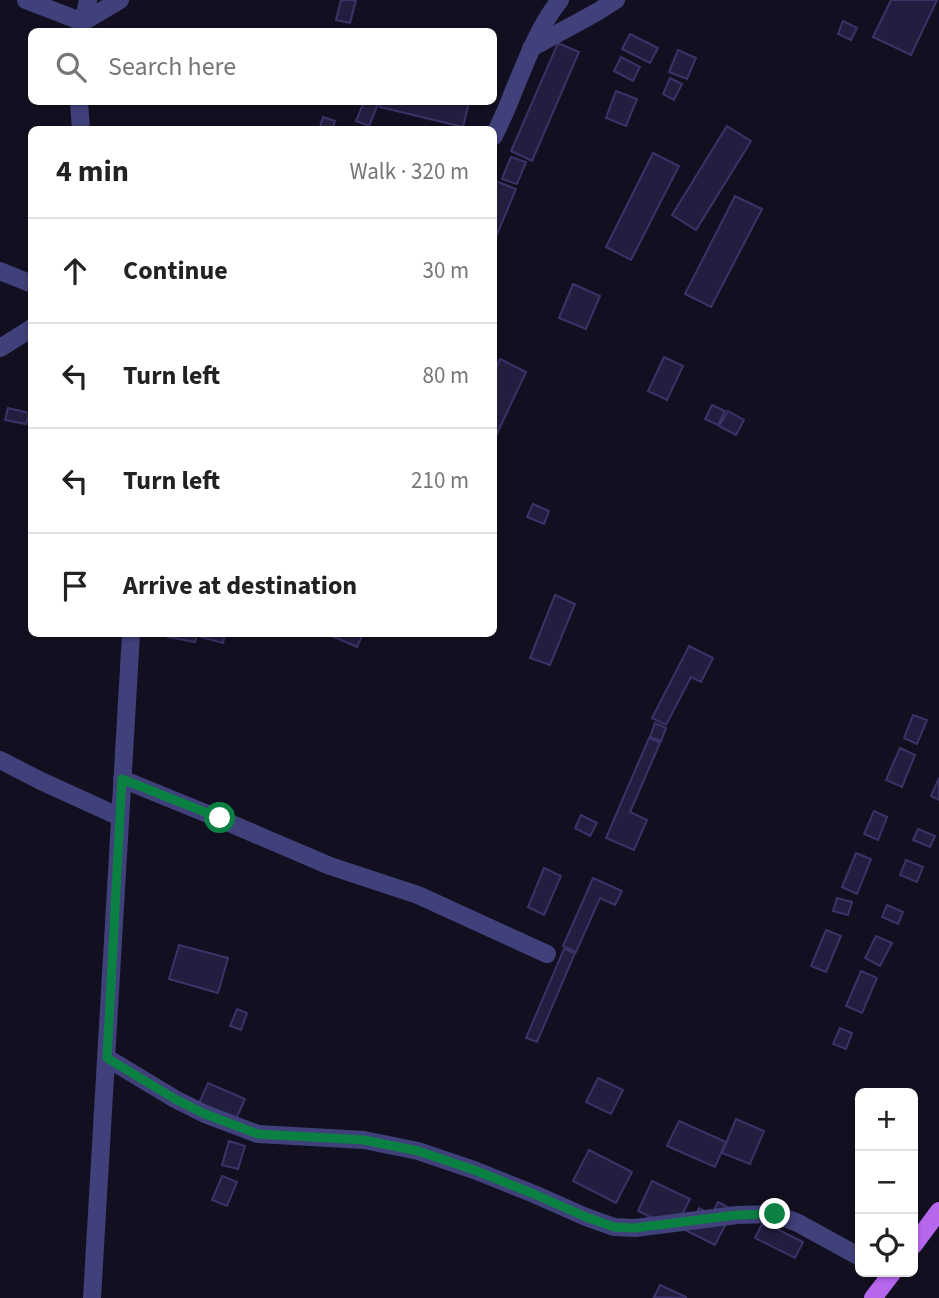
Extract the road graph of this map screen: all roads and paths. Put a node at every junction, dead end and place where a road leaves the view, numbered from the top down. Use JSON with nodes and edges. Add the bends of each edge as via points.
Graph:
{"nodes":[{"id":1,"x":26,"y":0,"type":"edge"},
{"id":2,"x":88,"y":0,"type":"edge"},
{"id":3,"x":120,"y":0,"type":"edge"},
{"id":4,"x":560,"y":0,"type":"edge"},
{"id":5,"x":616,"y":0,"type":"edge"},
{"id":6,"x":82,"y":27,"type":"edge"},
{"id":7,"x":531,"y":48,"type":"junction"},
{"id":8,"x":79,"y":105,"type":"edge"},
{"id":9,"x":81,"y":126,"type":"edge"},
{"id":10,"x":497,"y":130,"type":"edge"},
{"id":11,"x":0,"y":271,"type":"edge"},
{"id":12,"x":28,"y":282,"type":"edge"},
{"id":13,"x":28,"y":330,"type":"edge"},
{"id":14,"x":0,"y":348,"type":"edge"},
{"id":15,"x":131,"y":637,"type":"edge"},
{"id":16,"x":0,"y":760,"type":"edge"},
{"id":17,"x":122,"y":779,"type":"junction"},
{"id":18,"x":120,"y":817,"type":"junction"},
{"id":19,"x":547,"y":954,"type":"dead end"},
{"id":20,"x":107,"y":1058,"type":"junction"},
{"id":21,"x":939,"y":1211,"type":"edge"},
{"id":22,"x":918,"y":1239,"type":"edge"},
{"id":23,"x":855,"y":1254,"type":"edge"},
{"id":24,"x":886,"y":1277,"type":"edge"},
{"id":25,"x":92,"y":1298,"type":"edge"},
{"id":26,"x":873,"y":1298,"type":"edge"}],
"edges":[{"from":1,"to":6,"type":"street"},
{"from":2,"to":6,"type":"street"},
{"from":3,"to":6,"type":"street"},
{"from":4,"to":7,"type":"street"},
{"from":5,"to":7,"type":"street"},
{"from":7,"to":10,"type":"street"},
{"from":8,"to":9,"type":"street"},
{"from":11,"to":12,"type":"street"},
{"from":13,"to":14,"type":"street"},
{"from":15,"to":17,"type":"street"},
{"from":16,"to":18,"type":"street"},
{"from":17,"to":18,"type":"street"},
{"from":17,"to":19,"type":"street","via":[[330,866],[418,895]]},
{"from":18,"to":20,"type":"street"},
{"from":20,"to":23,"type":"street","via":[[195,1109],[258,1134],[364,1140],[418,1151],[614,1227],[775,1214]]},
{"from":20,"to":25,"type":"street"},
{"from":21,"to":22,"type":"main road"},
{"from":24,"to":26,"type":"main road"}]}
